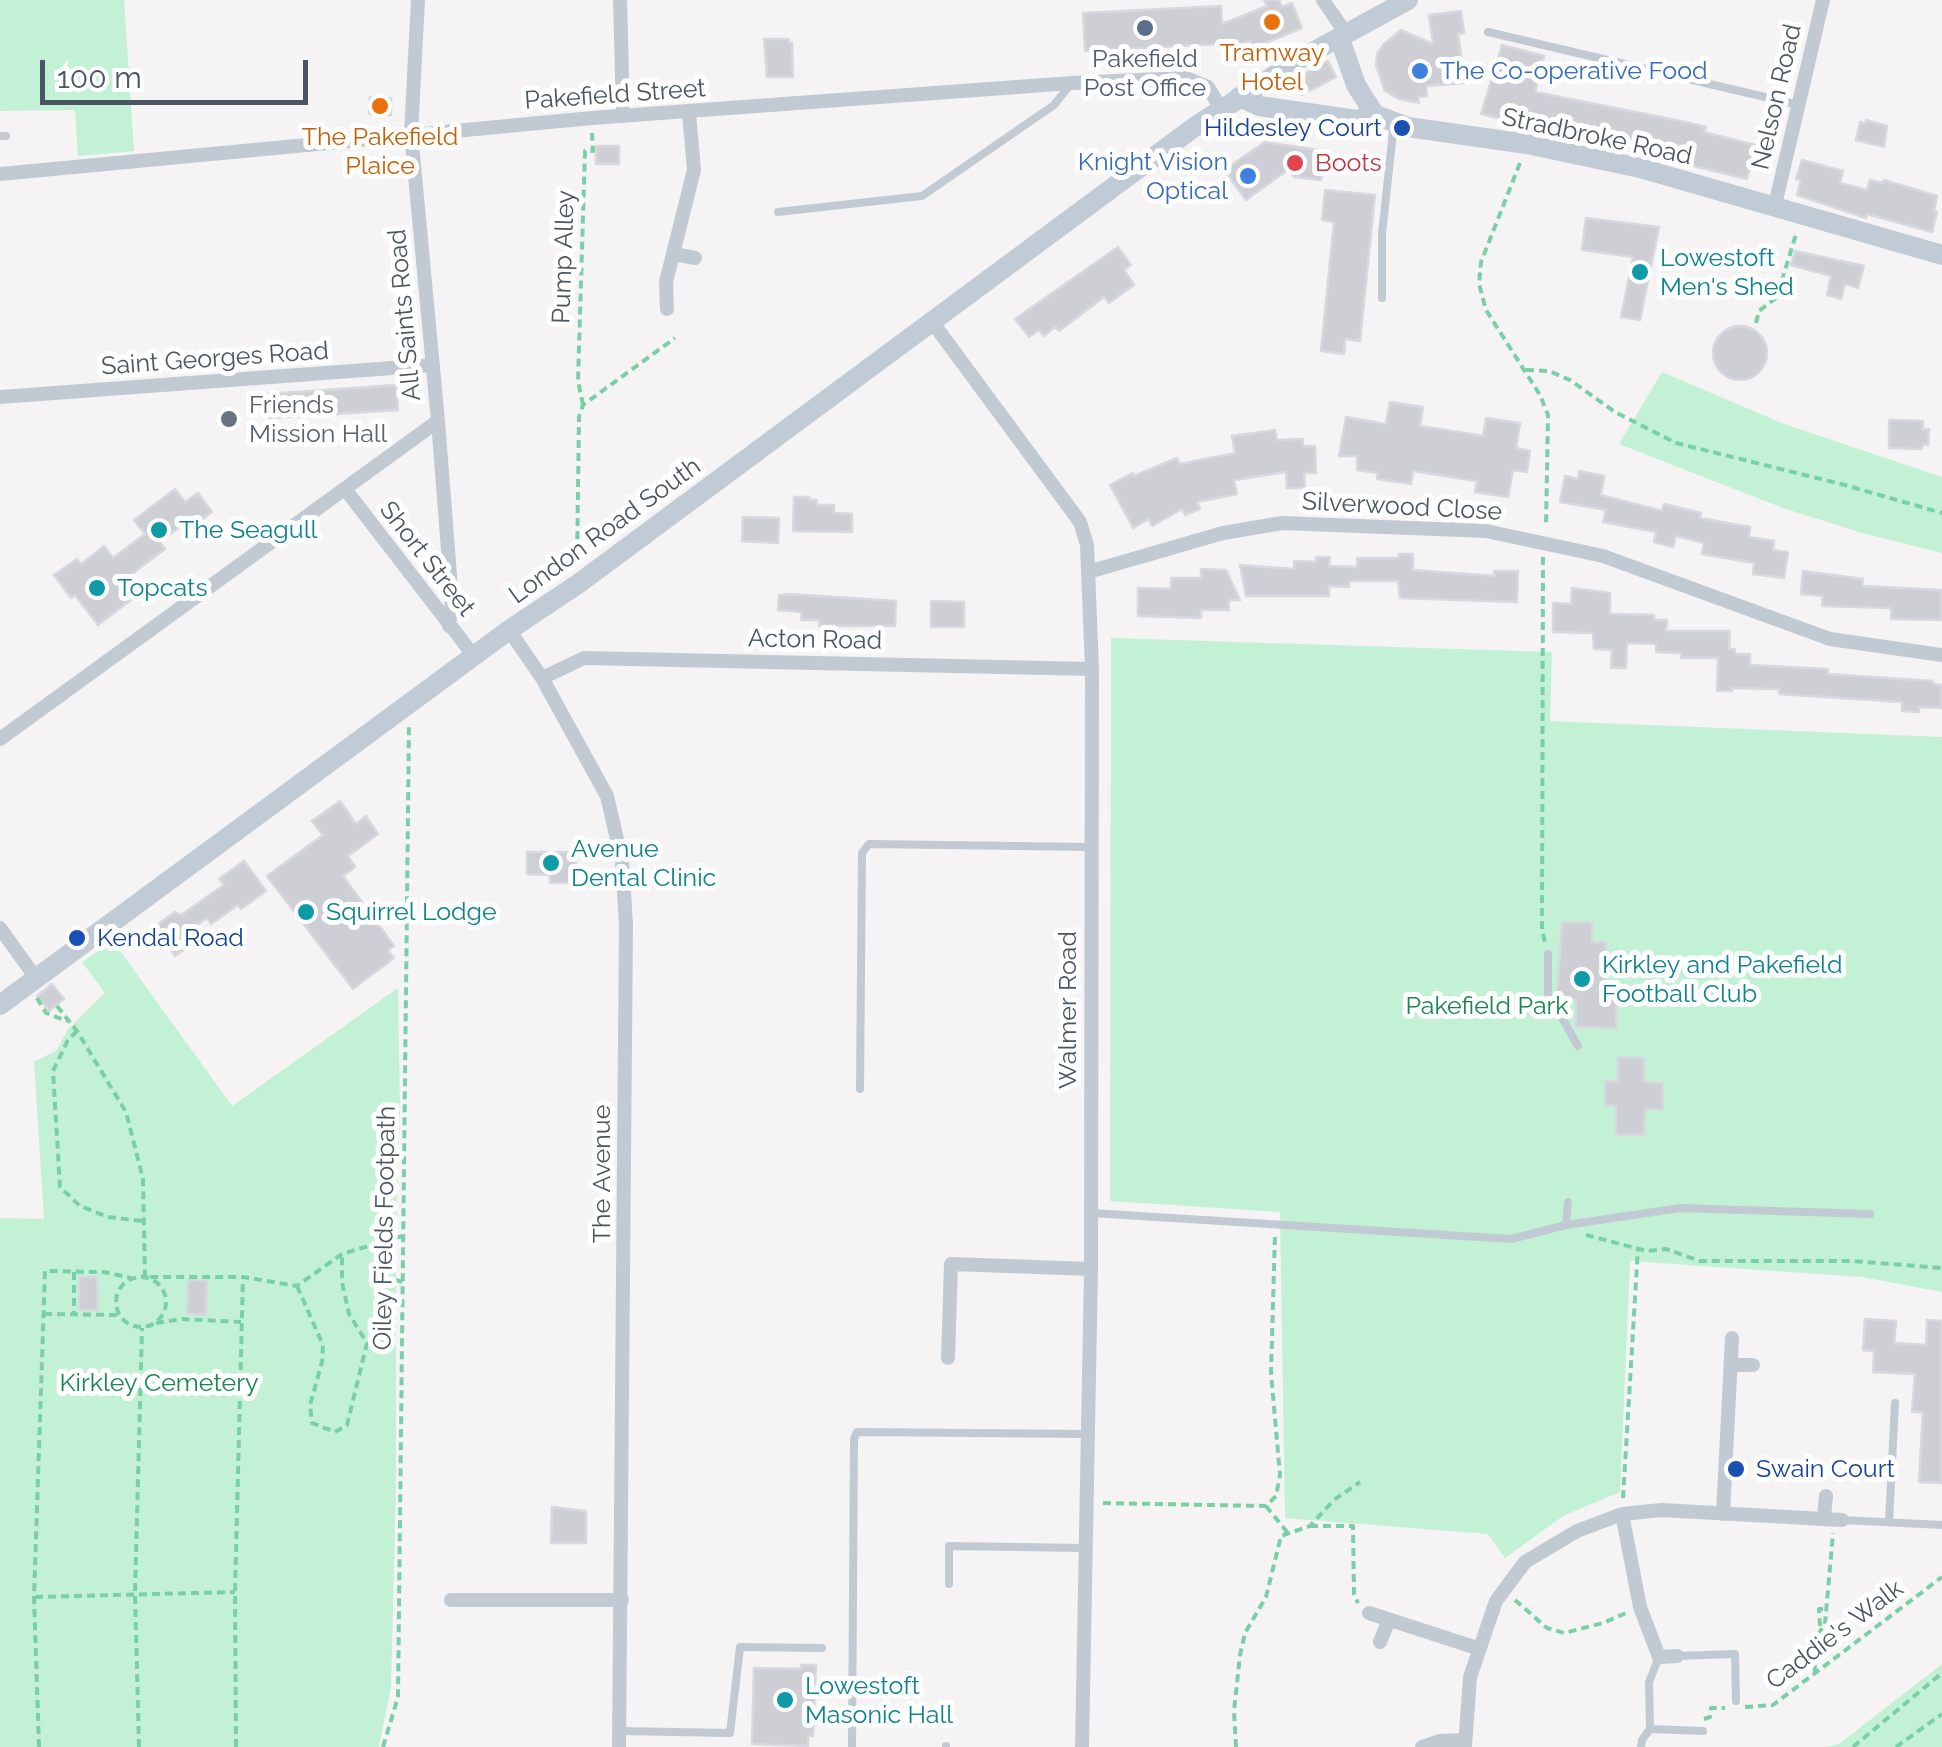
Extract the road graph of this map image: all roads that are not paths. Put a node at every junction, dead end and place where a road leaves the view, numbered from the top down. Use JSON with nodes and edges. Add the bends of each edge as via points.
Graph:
{"nodes":[{"id":1,"x":418,"y":0,"type":"edge"},
{"id":2,"x":620,"y":0,"type":"edge"},
{"id":3,"x":1323,"y":0,"type":"edge"},
{"id":4,"x":1408,"y":0,"type":"edge"},
{"id":5,"x":1824,"y":0,"type":"edge"},
{"id":6,"x":1488,"y":32,"type":"dead end"},
{"id":7,"x":1344,"y":37,"type":"junction"},
{"id":8,"x":1072,"y":83,"type":"junction"},
{"id":9,"x":1230,"y":103,"type":"junction"},
{"id":10,"x":1798,"y":105,"type":"junction"},
{"id":11,"x":689,"y":112,"type":"junction"},
{"id":12,"x":623,"y":116,"type":"junction"},
{"id":13,"x":1384,"y":119,"type":"junction"},
{"id":14,"x":410,"y":133,"type":"junction"},
{"id":15,"x":1340,"y":164,"type":"dead end"},
{"id":16,"x":1389,"y":168,"type":"junction"},
{"id":17,"x":0,"y":174,"type":"edge"},
{"id":18,"x":1774,"y":204,"type":"junction"},
{"id":19,"x":778,"y":212,"type":"dead end"},
{"id":20,"x":674,"y":254,"type":"junction"},
{"id":21,"x":1942,"y":255,"type":"edge"},
{"id":22,"x":695,"y":258,"type":"dead end"},
{"id":23,"x":1382,"y":298,"type":"dead end"},
{"id":24,"x":667,"y":309,"type":"dead end"},
{"id":25,"x":933,"y":323,"type":"junction"},
{"id":26,"x":433,"y":365,"type":"junction"},
{"id":27,"x":0,"y":397,"type":"edge"},
{"id":28,"x":438,"y":422,"type":"junction"},
{"id":29,"x":345,"y":488,"type":"junction"},
{"id":30,"x":1088,"y":572,"type":"junction"},
{"id":31,"x":448,"y":626,"type":"junction"},
{"id":32,"x":509,"y":630,"type":"junction"},
{"id":33,"x":1942,"y":655,"type":"edge"},
{"id":34,"x":474,"y":656,"type":"junction"},
{"id":35,"x":1092,"y":669,"type":"junction"},
{"id":36,"x":542,"y":678,"type":"junction"},
{"id":37,"x":0,"y":739,"type":"edge"},
{"id":38,"x":1091,"y":847,"type":"junction"},
{"id":39,"x":0,"y":928,"type":"edge"},
{"id":40,"x":1548,"y":954,"type":"dead end"},
{"id":41,"x":36,"y":978,"type":"junction"},
{"id":42,"x":0,"y":1004,"type":"edge"},
{"id":43,"x":1578,"y":1046,"type":"dead end"},
{"id":44,"x":860,"y":1090,"type":"dead end"},
{"id":45,"x":1568,"y":1202,"type":"dead end"},
{"id":46,"x":1091,"y":1213,"type":"junction"},
{"id":47,"x":1870,"y":1214,"type":"dead end"},
{"id":48,"x":1566,"y":1225,"type":"junction"},
{"id":49,"x":1091,"y":1268,"type":"junction"},
{"id":50,"x":1732,"y":1338,"type":"dead end"},
{"id":51,"x":948,"y":1358,"type":"dead end"},
{"id":52,"x":1731,"y":1365,"type":"junction"},
{"id":53,"x":1752,"y":1365,"type":"dead end"},
{"id":54,"x":1894,"y":1403,"type":"dead end"},
{"id":55,"x":1088,"y":1434,"type":"junction"},
{"id":56,"x":1826,"y":1496,"type":"dead end"},
{"id":57,"x":1622,"y":1514,"type":"junction"},
{"id":58,"x":1723,"y":1514,"type":"junction"},
{"id":59,"x":1833,"y":1519,"type":"junction"},
{"id":60,"x":1889,"y":1522,"type":"junction"},
{"id":61,"x":1942,"y":1524,"type":"edge"},
{"id":62,"x":1084,"y":1548,"type":"junction"},
{"id":63,"x":948,"y":1584,"type":"dead end"},
{"id":64,"x":451,"y":1600,"type":"dead end"},
{"id":65,"x":622,"y":1600,"type":"junction"},
{"id":66,"x":1369,"y":1613,"type":"road end"},
{"id":67,"x":1389,"y":1620,"type":"junction"},
{"id":68,"x":1380,"y":1642,"type":"dead end"},
{"id":69,"x":822,"y":1648,"type":"dead end"},
{"id":70,"x":1478,"y":1648,"type":"junction"},
{"id":71,"x":1677,"y":1656,"type":"joint"},
{"id":72,"x":1660,"y":1657,"type":"junction"},
{"id":73,"x":1739,"y":1704,"type":"road end"},
{"id":74,"x":1650,"y":1729,"type":"junction"},
{"id":75,"x":1703,"y":1731,"type":"road end"},
{"id":76,"x":619,"y":1739,"type":"edge"},
{"id":77,"x":1465,"y":1744,"type":"edge"},
{"id":78,"x":852,"y":1747,"type":"edge"},
{"id":79,"x":1082,"y":1747,"type":"edge"},
{"id":80,"x":1422,"y":1747,"type":"edge"},
{"id":81,"x":1641,"y":1747,"type":"edge"}],
"edges":[{"from":1,"to":14,"type":"street","name":"All Saints Road"},
{"from":2,"to":12,"type":"street"},
{"from":3,"to":7,"type":"street"},
{"from":4,"to":7,"type":"main road","name":"London Road South"},
{"from":5,"to":10,"type":"street","name":"Nelson Road"},
{"from":6,"to":10,"type":"lane"},
{"from":7,"to":9,"type":"main road","name":"London Road South"},
{"from":7,"to":13,"type":"main road","via":[[1356,86]]},
{"from":8,"to":9,"type":"street","name":"Pakefield Street","via":[[1186,78]]},
{"from":8,"to":11,"type":"street","name":"Pakefield Street"},
{"from":8,"to":19,"type":"lane","via":[[1054,106],[922,196]]},
{"from":9,"to":13,"type":"main road","name":"Stradbroke Road"},
{"from":9,"to":25,"type":"main road","name":"London Road South"},
{"from":10,"to":18,"type":"street","name":"Nelson Road"},
{"from":11,"to":12,"type":"street","name":"Pakefield Street"},
{"from":11,"to":20,"type":"street","via":[[694,170]]},
{"from":12,"to":14,"type":"street","name":"Pakefield Street"},
{"from":13,"to":16,"type":"lane"},
{"from":13,"to":18,"type":"main road","name":"Stradbroke Road","via":[[1640,168]]},
{"from":14,"to":17,"type":"street","name":"Pakefield Street"},
{"from":14,"to":26,"type":"street","name":"All Saints Road"},
{"from":15,"to":16,"type":"lane"},
{"from":16,"to":23,"type":"lane"},
{"from":18,"to":21,"type":"main road","name":"Stradbroke Road"},
{"from":20,"to":22,"type":"street"},
{"from":20,"to":24,"type":"street"},
{"from":25,"to":30,"type":"street","name":"Walmer Road","via":[[1080,522]]},
{"from":25,"to":32,"type":"main road","name":"London Road South"},
{"from":26,"to":27,"type":"street","name":"Saint Georges Road"},
{"from":26,"to":28,"type":"street","name":"All Saints Road"},
{"from":28,"to":29,"type":"street"},
{"from":28,"to":31,"type":"street","name":"All Saints Road","via":[[452,600]]},
{"from":29,"to":31,"type":"street","name":"Short Street"},
{"from":29,"to":37,"type":"street"},
{"from":30,"to":33,"type":"street","name":"Silverwood Close","via":[[1282,523],[1486,532],[1604,556],[1830,638]]},
{"from":30,"to":35,"type":"street","name":"Walmer Road"},
{"from":31,"to":34,"type":"street","name":"Short Street"},
{"from":32,"to":34,"type":"main road","name":"London Road South"},
{"from":32,"to":36,"type":"street","name":"The Avenue"},
{"from":34,"to":41,"type":"main road","name":"London Road South"},
{"from":35,"to":36,"type":"street","name":"Acton Road","via":[[584,658]]},
{"from":35,"to":38,"type":"street","name":"Walmer Road"},
{"from":36,"to":65,"type":"street","name":"The Avenue","via":[[607,796],[622,861]]},
{"from":38,"to":44,"type":"lane","via":[[870,844],[862,853]]},
{"from":38,"to":46,"type":"street","name":"Walmer Road"},
{"from":39,"to":41,"type":"street"},
{"from":40,"to":43,"type":"lane","via":[[1548,994]]},
{"from":41,"to":42,"type":"main road","name":"London Road South"},
{"from":45,"to":48,"type":"lane"},
{"from":46,"to":48,"type":"lane","via":[[1510,1239]]},
{"from":46,"to":49,"type":"street","name":"Walmer Road"},
{"from":47,"to":48,"type":"lane","via":[[1680,1208]]},
{"from":49,"to":51,"type":"street","via":[[951,1264]]},
{"from":49,"to":55,"type":"street","name":"Walmer Road"},
{"from":50,"to":52,"type":"street"},
{"from":52,"to":53,"type":"street"},
{"from":52,"to":58,"type":"street"},
{"from":54,"to":60,"type":"lane"},
{"from":55,"to":62,"type":"street","name":"Walmer Road"},
{"from":55,"to":78,"type":"lane","via":[[858,1432]]},
{"from":56,"to":59,"type":"street"},
{"from":57,"to":58,"type":"street"},
{"from":57,"to":70,"type":"street","via":[[1577,1530],[1525,1562],[1496,1601]]},
{"from":57,"to":72,"type":"street","via":[[1640,1607]]},
{"from":58,"to":59,"type":"street"},
{"from":59,"to":60,"type":"lane"},
{"from":60,"to":61,"type":"lane"},
{"from":62,"to":63,"type":"lane","via":[[949,1546]]},
{"from":62,"to":79,"type":"street","name":"Walmer Road"},
{"from":64,"to":65,"type":"street"},
{"from":65,"to":76,"type":"street","name":"The Avenue"},
{"from":66,"to":67,"type":"street"},
{"from":67,"to":68,"type":"street"},
{"from":67,"to":70,"type":"street"},
{"from":69,"to":76,"type":"lane","via":[[740,1647],[730,1733]]},
{"from":70,"to":77,"type":"street"},
{"from":71,"to":72,"type":"street"},
{"from":71,"to":73,"type":"lane","via":[[1734,1654]]},
{"from":72,"to":74,"type":"lane","via":[[1649,1682]]},
{"from":74,"to":75,"type":"lane"},
{"from":74,"to":81,"type":"lane"},
{"from":77,"to":80,"type":"street"}]}
